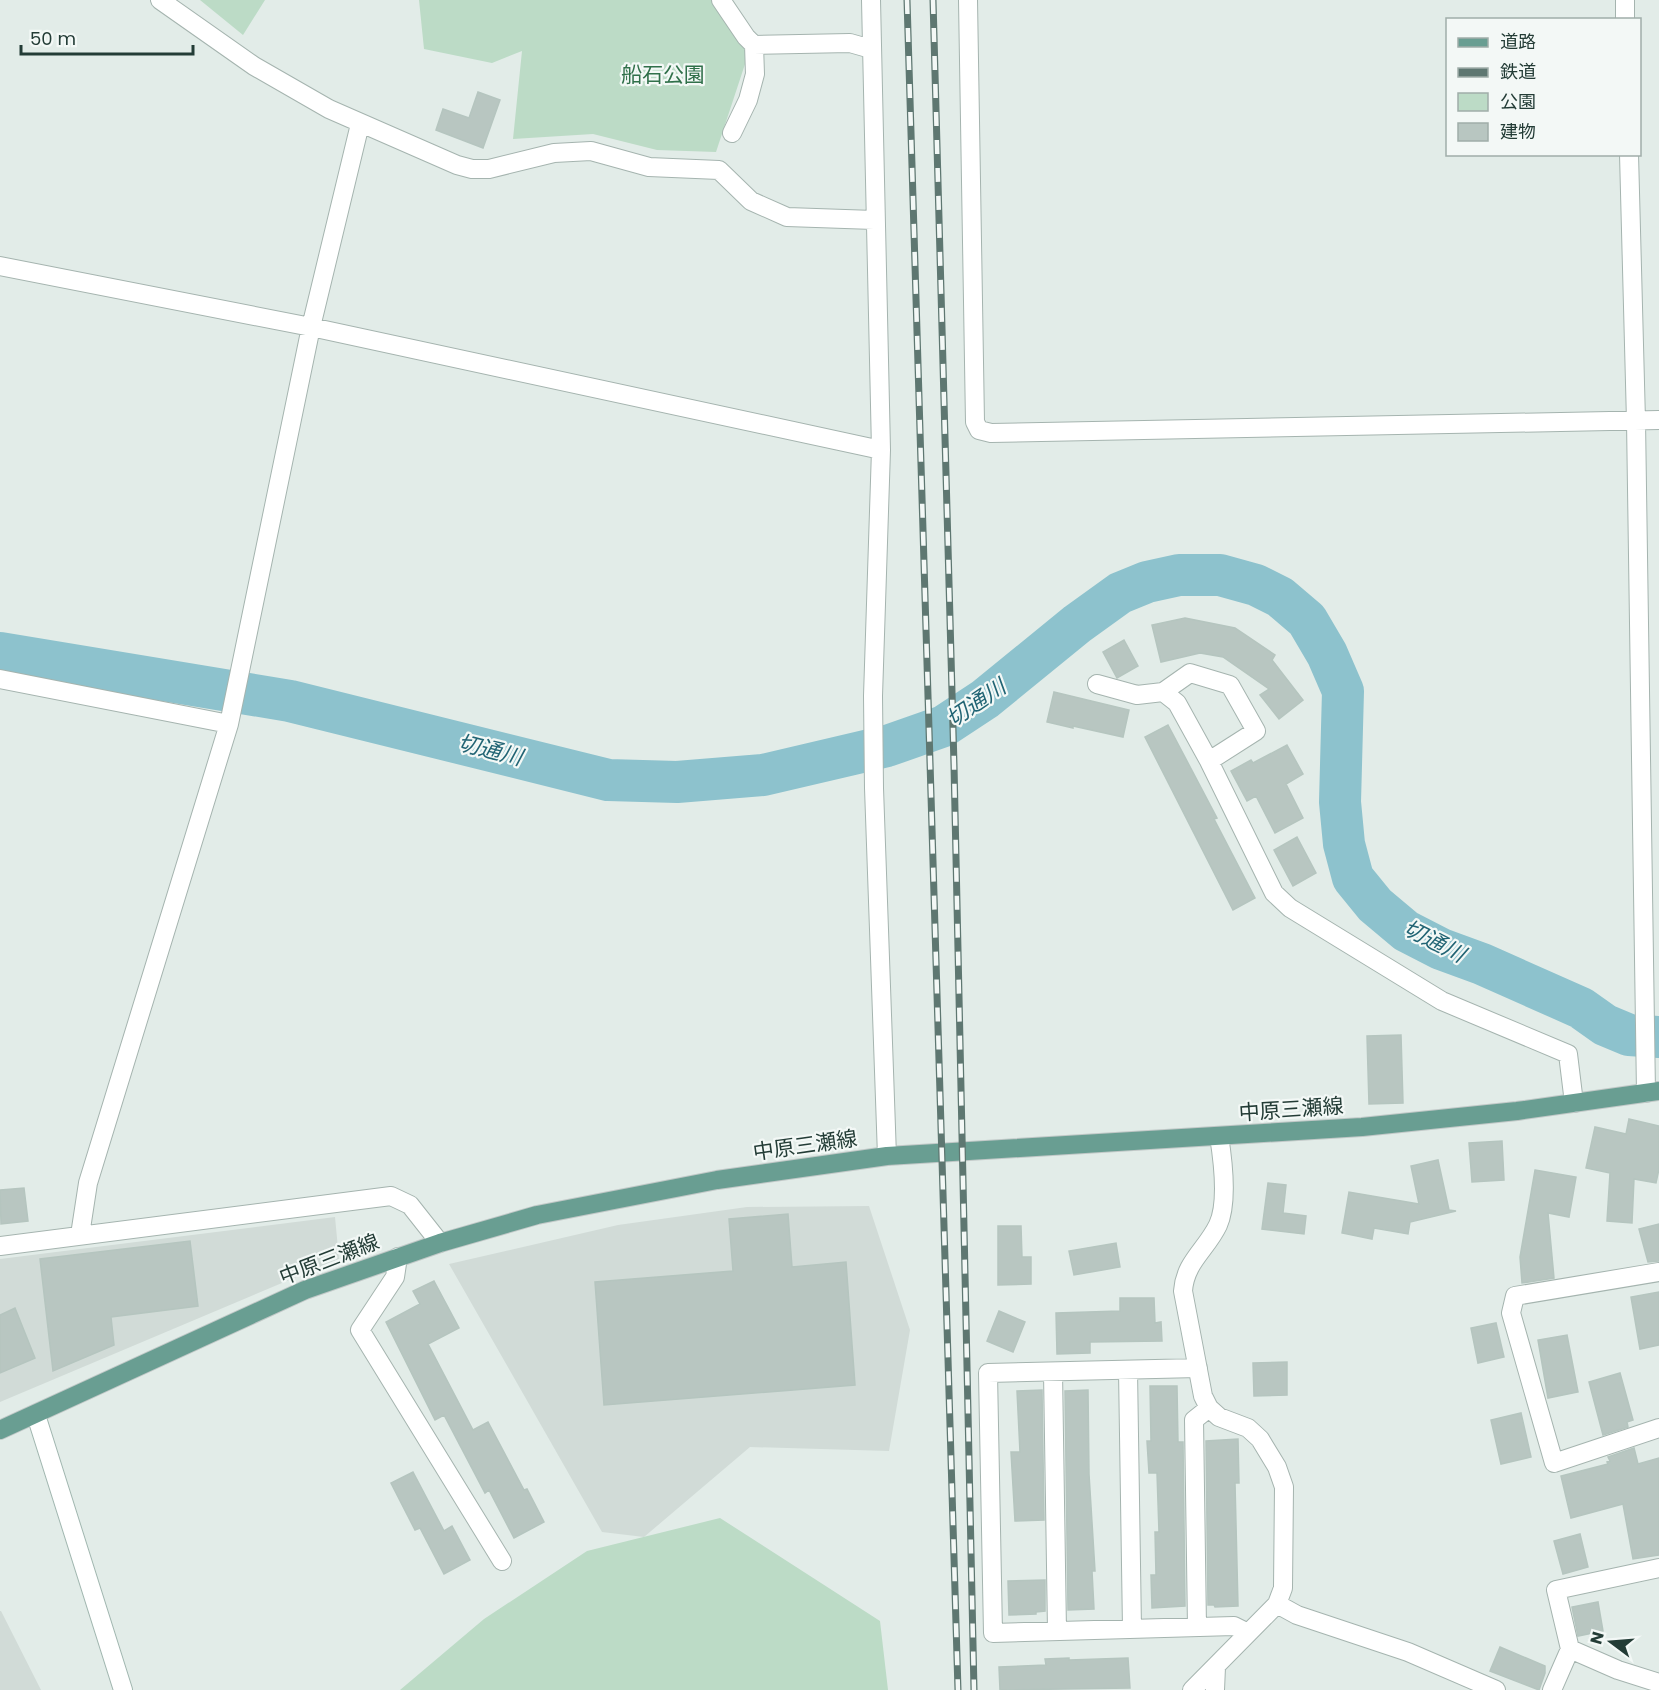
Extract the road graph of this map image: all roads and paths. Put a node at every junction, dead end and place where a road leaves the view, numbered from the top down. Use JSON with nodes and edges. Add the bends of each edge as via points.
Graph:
{"nodes":[{"id":1,"x":160,"y":0,"type":"edge"},
{"id":2,"x":721,"y":0,"type":"edge"},
{"id":3,"x":871,"y":0,"type":"edge"},
{"id":4,"x":968,"y":0,"type":"edge"},
{"id":5,"x":1625,"y":0,"type":"edge"},
{"id":6,"x":1626,"y":18,"type":"edge"},
{"id":7,"x":754,"y":45,"type":"junction"},
{"id":8,"x":872,"y":49,"type":"junction"},
{"id":9,"x":360,"y":124,"type":"junction"},
{"id":10,"x":732,"y":133,"type":"dead end"},
{"id":11,"x":1629,"y":156,"type":"edge"},
{"id":12,"x":874,"y":220,"type":"junction"},
{"id":13,"x":0,"y":266,"type":"edge"},
{"id":14,"x":311,"y":327,"type":"junction"},
{"id":15,"x":1659,"y":420,"type":"edge"},
{"id":16,"x":1636,"y":421,"type":"junction"},
{"id":17,"x":881,"y":450,"type":"junction"},
{"id":18,"x":0,"y":679,"type":"edge"},
{"id":19,"x":1097,"y":684,"type":"dead end"},
{"id":20,"x":1163,"y":692,"type":"junction"},
{"id":21,"x":229,"y":724,"type":"junction"},
{"id":22,"x":1209,"y":761,"type":"junction"},
{"id":23,"x":1652,"y":987,"type":"edge"},
{"id":24,"x":1652,"y":1092,"type":"edge"},
{"id":25,"x":1574,"y":1103,"type":"junction"},
{"id":26,"x":1220,"y":1136,"type":"junction"},
{"id":27,"x":887,"y":1156,"type":"junction"},
{"id":28,"x":80,"y":1235,"type":"junction"},
{"id":29,"x":440,"y":1243,"type":"junction"},
{"id":30,"x":0,"y":1246,"type":"edge"},
{"id":31,"x":398,"y":1257,"type":"junction"},
{"id":32,"x":1659,"y":1272,"type":"edge"},
{"id":33,"x":1198,"y":1368,"type":"junction"},
{"id":34,"x":1128,"y":1370,"type":"junction"},
{"id":35,"x":1053,"y":1372,"type":"junction"},
{"id":36,"x":1209,"y":1407,"type":"junction"},
{"id":37,"x":36,"y":1415,"type":"junction"},
{"id":38,"x":1659,"y":1428,"type":"edge"},
{"id":39,"x":0,"y":1431,"type":"edge"},
{"id":40,"x":502,"y":1561,"type":"dead end"},
{"id":41,"x":1659,"y":1568,"type":"edge"},
{"id":42,"x":1277,"y":1604,"type":"junction"},
{"id":43,"x":1197,"y":1627,"type":"junction"},
{"id":44,"x":1132,"y":1629,"type":"junction"},
{"id":45,"x":1057,"y":1631,"type":"junction"},
{"id":46,"x":1248,"y":1633,"type":"junction"},
{"id":47,"x":1570,"y":1649,"type":"junction"},
{"id":48,"x":1216,"y":1667,"type":"junction"},
{"id":49,"x":1659,"y":1683,"type":"edge"},
{"id":50,"x":1471,"y":1685,"type":"edge"},
{"id":51,"x":123,"y":1690,"type":"edge"},
{"id":52,"x":1192,"y":1690,"type":"edge"},
{"id":53,"x":1215,"y":1690,"type":"edge"},
{"id":54,"x":1496,"y":1690,"type":"edge"},
{"id":55,"x":1552,"y":1690,"type":"edge"}],
"edges":[{"from":1,"to":9,"type":"street","via":[[254,66]]},
{"from":2,"to":7,"type":"street"},
{"from":3,"to":8,"type":"street"},
{"from":4,"to":16,"type":"street","via":[[975,422],[979,430],[991,433]]},
{"from":5,"to":6,"type":"street"},
{"from":7,"to":8,"type":"street","via":[[850,43]]},
{"from":7,"to":10,"type":"street","via":[[755,74]]},
{"from":8,"to":12,"type":"street"},
{"from":9,"to":12,"type":"street","via":[[472,169],[489,169],[554,153],[591,151],[649,167],[719,170],[751,201],[787,217]]},
{"from":9,"to":14,"type":"street"},
{"from":11,"to":16,"type":"street"},
{"from":12,"to":17,"type":"street"},
{"from":13,"to":14,"type":"street"},
{"from":14,"to":17,"type":"street"},
{"from":14,"to":21,"type":"street"},
{"from":15,"to":16,"type":"street"},
{"from":16,"to":23,"type":"street"},
{"from":17,"to":27,"type":"street","via":[[873,696]]},
{"from":18,"to":21,"type":"street"},
{"from":19,"to":20,"type":"street","via":[[1137,695]]},
{"from":20,"to":22,"type":"street","via":[[1178,703]]},
{"from":20,"to":22,"type":"street","via":[[1190,673],[1230,685],[1256,731]]},
{"from":21,"to":28,"type":"street","via":[[88,1183]]},
{"from":22,"to":25,"type":"street","via":[[1275,893],[1290,908],[1442,1000],[1568,1054]]},
{"from":23,"to":24,"type":"street"},
{"from":24,"to":25,"type":"main road","name":"中原三瀬線"},
{"from":25,"to":26,"type":"main road","name":"中原三瀬線","via":[[1362,1127]]},
{"from":26,"to":27,"type":"main road","name":"中原三瀬線"},
{"from":26,"to":33,"type":"street","via":[[1222,1213],[1184,1278]]},
{"from":27,"to":29,"type":"main road","name":"中原三瀬線","via":[[705,1182],[537,1215]]},
{"from":28,"to":29,"type":"street","via":[[391,1196],[410,1205]]},
{"from":28,"to":30,"type":"street"},
{"from":29,"to":31,"type":"main road","name":"中原三瀬線"},
{"from":31,"to":37,"type":"main road","name":"中原三瀬線","via":[[305,1290]]},
{"from":31,"to":40,"type":"street","via":[[395,1277],[360,1330]]},
{"from":32,"to":38,"type":"street","via":[[1515,1296],[1511,1313],[1554,1463]]},
{"from":33,"to":34,"type":"street"},
{"from":33,"to":36,"type":"street"},
{"from":34,"to":35,"type":"street"},
{"from":34,"to":44,"type":"street"},
{"from":35,"to":45,"type":"street"},
{"from":35,"to":45,"type":"street","via":[[988,1373],[993,1633]]},
{"from":36,"to":42,"type":"street","via":[[1219,1417],[1248,1428],[1260,1439],[1284,1487],[1283,1588]]},
{"from":36,"to":43,"type":"street","via":[[1194,1420]]},
{"from":37,"to":39,"type":"main road","name":"中原三瀬線"},
{"from":37,"to":51,"type":"street"},
{"from":41,"to":47,"type":"street","via":[[1556,1590]]},
{"from":42,"to":46,"type":"street"},
{"from":42,"to":50,"type":"street","via":[[1297,1615],[1408,1652]]},
{"from":43,"to":44,"type":"street"},
{"from":43,"to":46,"type":"street","via":[[1234,1626]]},
{"from":44,"to":45,"type":"street"},
{"from":46,"to":48,"type":"street"},
{"from":47,"to":49,"type":"street"},
{"from":47,"to":55,"type":"street"},
{"from":48,"to":52,"type":"street"},
{"from":48,"to":53,"type":"street"},
{"from":50,"to":54,"type":"street"}]}
